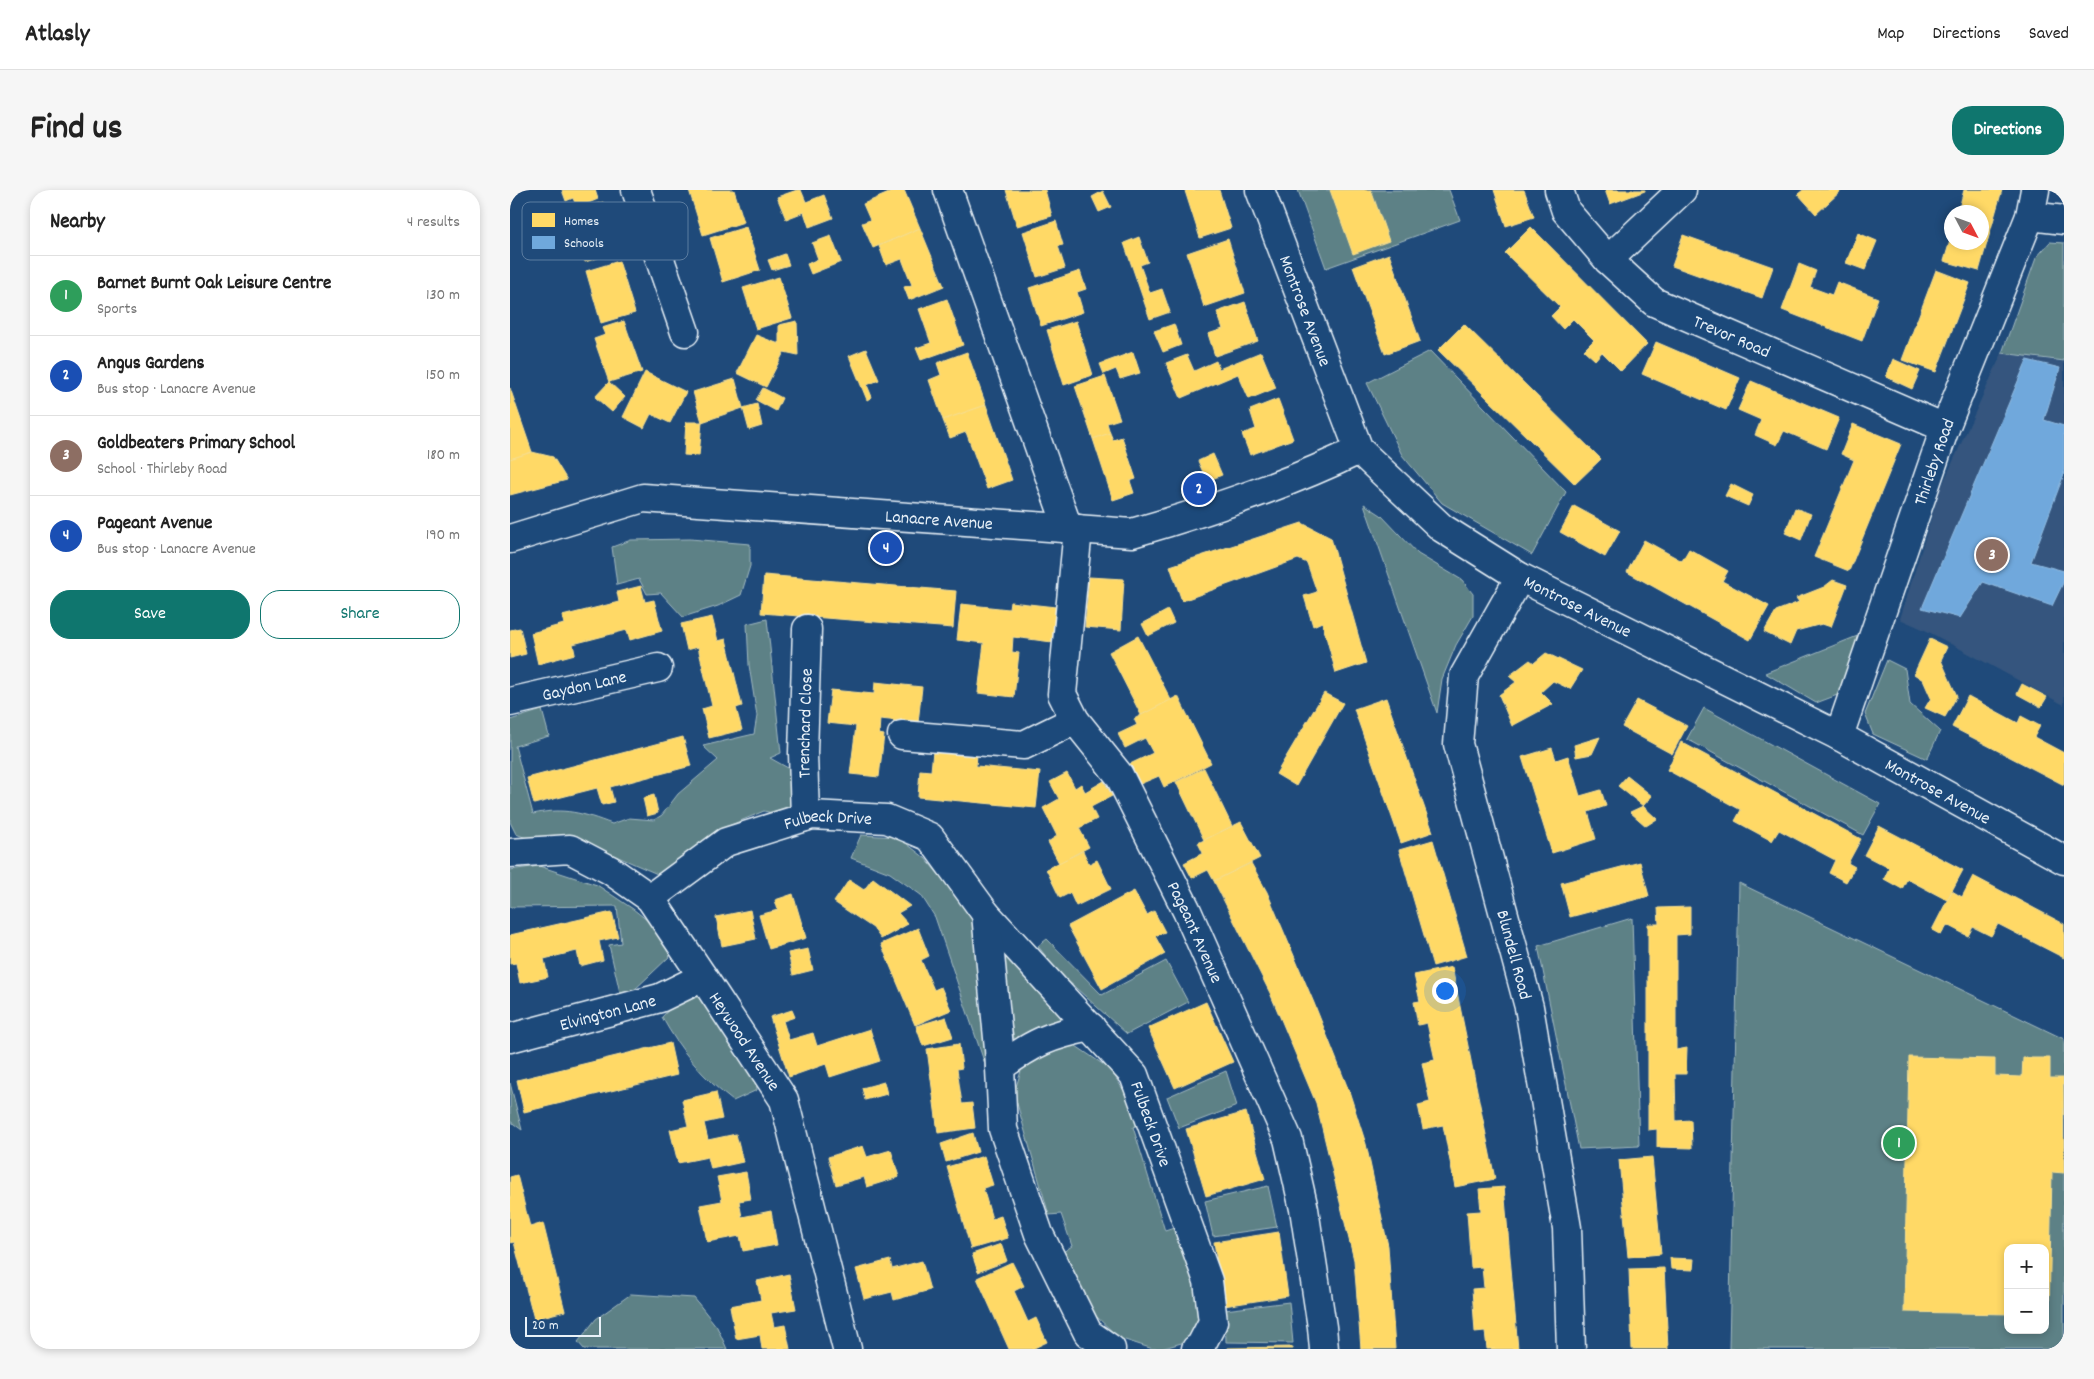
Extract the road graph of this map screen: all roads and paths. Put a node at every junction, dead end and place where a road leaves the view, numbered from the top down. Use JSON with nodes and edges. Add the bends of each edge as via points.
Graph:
{"nodes":[{"id":1,"x":636,"y":190,"type":"edge"},
{"id":2,"x":948,"y":190,"type":"edge"},
{"id":3,"x":1260,"y":190,"type":"edge"},
{"id":4,"x":1559,"y":190,"type":"edge"},
{"id":5,"x":1682,"y":190,"type":"edge"},
{"id":6,"x":640,"y":202,"type":"edge"},
{"id":7,"x":2033,"y":203,"type":"edge"},
{"id":8,"x":2064,"y":220,"type":"edge"},
{"id":9,"x":660,"y":260,"type":"edge"},
{"id":10,"x":1608,"y":260,"type":"junction"},
{"id":11,"x":685,"y":332,"type":"dead end"},
{"id":12,"x":1945,"y":428,"type":"junction"},
{"id":13,"x":1359,"y":450,"type":"junction"},
{"id":14,"x":1073,"y":529,"type":"junction"},
{"id":15,"x":510,"y":539,"type":"edge"},
{"id":16,"x":1520,"y":577,"type":"junction"},
{"id":17,"x":807,"y":629,"type":"dead end"},
{"id":18,"x":658,"y":668,"type":"dead end"},
{"id":19,"x":510,"y":702,"type":"edge"},
{"id":20,"x":1075,"y":720,"type":"junction"},
{"id":21,"x":902,"y":735,"type":"dead end"},
{"id":22,"x":1840,"y":736,"type":"junction"},
{"id":23,"x":805,"y":817,"type":"junction"},
{"id":24,"x":510,"y":854,"type":"edge"},
{"id":25,"x":2064,"y":860,"type":"edge"},
{"id":26,"x":650,"y":898,"type":"junction"},
{"id":27,"x":986,"y":914,"type":"junction"},
{"id":28,"x":703,"y":977,"type":"junction"},
{"id":29,"x":1091,"y":1027,"type":"junction"},
{"id":30,"x":510,"y":1038,"type":"edge"},
{"id":31,"x":1000,"y":1067,"type":"junction"},
{"id":32,"x":847,"y":1349,"type":"edge"},
{"id":33,"x":1111,"y":1349,"type":"edge"},
{"id":34,"x":1196,"y":1349,"type":"edge"},
{"id":35,"x":1324,"y":1349,"type":"edge"},
{"id":36,"x":1571,"y":1349,"type":"edge"}],
"edges":[{"from":1,"to":6,"type":"street"},
{"from":2,"to":14,"type":"street"},
{"from":3,"to":13,"type":"street","name":"Montrose Avenue"},
{"from":4,"to":10,"type":"street","name":"Trevor Road","via":[[1566,211]]},
{"from":5,"to":10,"type":"street"},
{"from":7,"to":8,"type":"street"},
{"from":7,"to":12,"type":"street","name":"Thirleby Road"},
{"from":9,"to":11,"type":"street"},
{"from":10,"to":12,"type":"street","name":"Trevor Road","via":[[1654,302]]},
{"from":12,"to":22,"type":"street","name":"Thirleby Road"},
{"from":13,"to":14,"type":"street","name":"Lanacre Avenue","via":[[1321,469],[1180,520],[1132,533]]},
{"from":13,"to":16,"type":"street","name":"Montrose Avenue","via":[[1442,528]]},
{"from":14,"to":15,"type":"street","name":"Lanacre Avenue","via":[[643,498]]},
{"from":14,"to":20,"type":"street","name":"Pageant Avenue","via":[[1062,694]]},
{"from":16,"to":22,"type":"street","name":"Montrose Avenue"},
{"from":16,"to":36,"type":"street","name":"Blundell Road","via":[[1464,676],[1458,744],[1529,1008],[1567,1228]]},
{"from":17,"to":23,"type":"street","name":"Trenchard Close","via":[[803,753]]},
{"from":18,"to":19,"type":"street","name":"Gaydon Lane"},
{"from":20,"to":21,"type":"street","via":[[1024,745]]},
{"from":20,"to":35,"type":"street","name":"Pageant Avenue","via":[[1119,775],[1187,911],[1288,1139],[1304,1209]]},
{"from":22,"to":25,"type":"street","name":"Montrose Avenue"},
{"from":23,"to":26,"type":"street","name":"Fulbeck Drive","via":[[726,842]]},
{"from":23,"to":27,"type":"street","name":"Fulbeck Drive","via":[[886,820],[930,837]]},
{"from":24,"to":26,"type":"street","name":"Heywood Avenue","via":[[570,849],[610,870]]},
{"from":26,"to":28,"type":"street","name":"Heywood Avenue"},
{"from":27,"to":29,"type":"street","name":"Fulbeck Drive"},
{"from":27,"to":31,"type":"street"},
{"from":28,"to":30,"type":"street","name":"Elvington Lane","via":[[660,998]]},
{"from":28,"to":32,"type":"street","name":"Heywood Avenue","via":[[784,1100]]},
{"from":29,"to":31,"type":"street","via":[[1064,1032],[1029,1045]]},
{"from":29,"to":34,"type":"street","name":"Fulbeck Drive","via":[[1134,1075],[1208,1281],[1213,1322]]},
{"from":31,"to":33,"type":"street","via":[[1003,1129],[1039,1234],[1088,1333]]}]}
